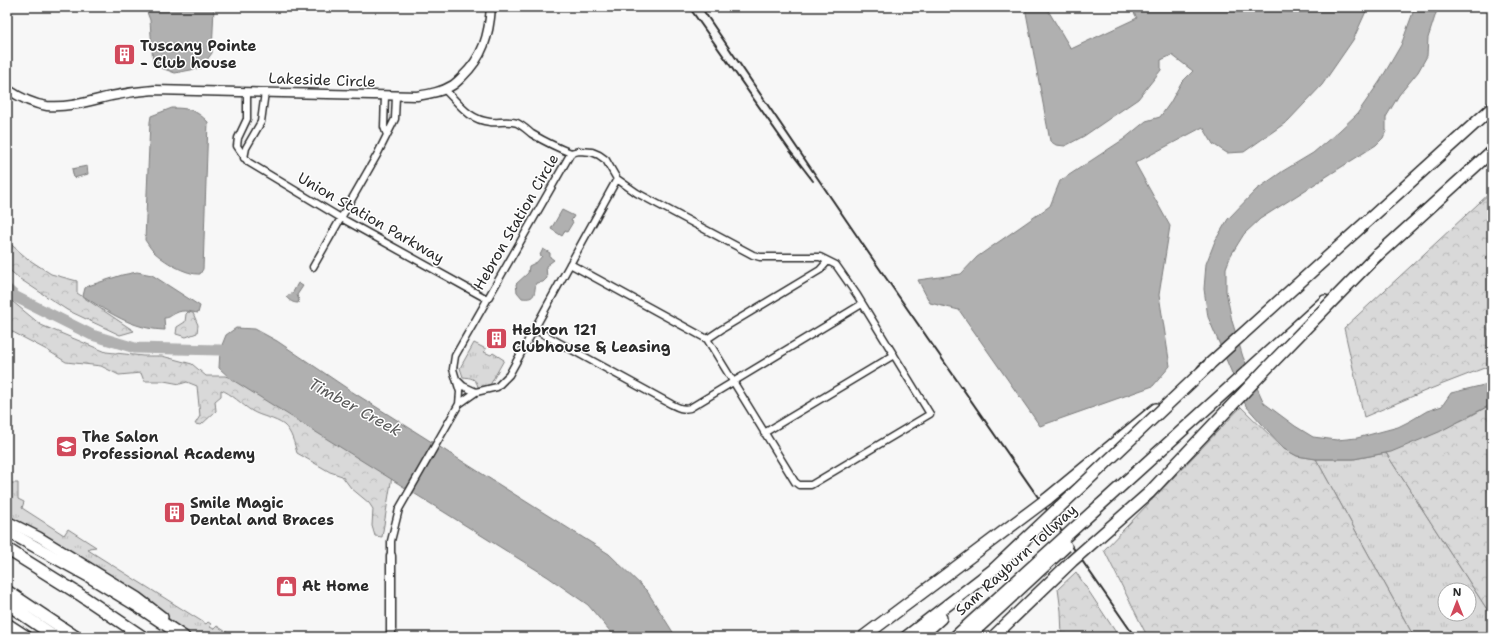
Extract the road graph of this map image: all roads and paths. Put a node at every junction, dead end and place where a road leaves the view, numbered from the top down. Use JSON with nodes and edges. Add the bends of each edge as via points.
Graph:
{"nodes":[{"id":1,"x":491,"y":7,"type":"edge"},
{"id":2,"x":7,"y":89,"type":"edge"},
{"id":3,"x":444,"y":89,"type":"junction"},
{"id":4,"x":247,"y":92,"type":"junction"},
{"id":5,"x":265,"y":92,"type":"junction"},
{"id":6,"x":385,"y":95,"type":"junction"},
{"id":7,"x":396,"y":96,"type":"junction"},
{"id":8,"x":1492,"y":108,"type":"edge"},
{"id":9,"x":387,"y":135,"type":"junction"},
{"id":10,"x":1492,"y":150,"type":"edge"},
{"id":11,"x":571,"y":153,"type":"junction"},
{"id":12,"x":244,"y":158,"type":"junction"},
{"id":13,"x":617,"y":179,"type":"junction"},
{"id":14,"x":341,"y":218,"type":"junction"},
{"id":15,"x":1377,"y":255,"type":"junction"},
{"id":16,"x":828,"y":260,"type":"junction"},
{"id":17,"x":570,"y":264,"type":"junction"},
{"id":18,"x":313,"y":267,"type":"dead end"},
{"id":19,"x":486,"y":299,"type":"junction"},
{"id":20,"x":862,"y":304,"type":"junction"},
{"id":21,"x":534,"y":328,"type":"junction"},
{"id":22,"x":707,"y":339,"type":"junction"},
{"id":23,"x":894,"y":355,"type":"junction"},
{"id":24,"x":1209,"y":365,"type":"junction"},
{"id":25,"x":456,"y":378,"type":"junction"},
{"id":26,"x":733,"y":381,"type":"junction"},
{"id":27,"x":476,"y":392,"type":"junction"},
{"id":28,"x":459,"y":404,"type":"junction"},
{"id":29,"x":764,"y":433,"type":"junction"},
{"id":30,"x":1099,"y":506,"type":"junction"},
{"id":31,"x":7,"y":521,"type":"edge"},
{"id":32,"x":7,"y":531,"type":"edge"},
{"id":33,"x":7,"y":549,"type":"edge"},
{"id":34,"x":391,"y":556,"type":"joint"},
{"id":35,"x":994,"y":569,"type":"junction"},
{"id":36,"x":7,"y":591,"type":"edge"},
{"id":37,"x":7,"y":604,"type":"edge"},
{"id":38,"x":7,"y":624,"type":"edge"},
{"id":39,"x":28,"y":637,"type":"edge"},
{"id":40,"x":56,"y":637,"type":"edge"},
{"id":41,"x":76,"y":637,"type":"edge"},
{"id":42,"x":143,"y":637,"type":"edge"},
{"id":43,"x":184,"y":637,"type":"edge"},
{"id":44,"x":187,"y":637,"type":"edge"},
{"id":45,"x":391,"y":637,"type":"edge"},
{"id":46,"x":863,"y":637,"type":"edge"},
{"id":47,"x":906,"y":637,"type":"edge"},
{"id":48,"x":920,"y":637,"type":"edge"},
{"id":49,"x":954,"y":637,"type":"edge"},
{"id":50,"x":968,"y":637,"type":"edge"},
{"id":51,"x":994,"y":637,"type":"edge"}],
"edges":[{"from":1,"to":3,"type":"street","name":"Lakeside Circle","via":[[486,38],[476,61],[453,85]]},
{"from":2,"to":4,"type":"street","name":"Lakeside Circle","via":[[30,102],[46,106],[85,103],[111,96],[154,90]]},
{"from":3,"to":7,"type":"street","name":"Lakeside Circle","via":[[417,96]]},
{"from":3,"to":11,"type":"street","via":[[461,109],[479,120],[516,123]]},
{"from":4,"to":5,"type":"street","name":"Lakeside Circle"},
{"from":4,"to":12,"type":"street","via":[[247,119],[237,146]]},
{"from":5,"to":6,"type":"street","name":"Lakeside Circle"},
{"from":5,"to":12,"type":"street","via":[[260,122],[246,148]]},
{"from":6,"to":7,"type":"street","name":"Lakeside Circle"},
{"from":6,"to":9,"type":"street","via":[[384,127]]},
{"from":7,"to":9,"type":"street","via":[[396,119]]},
{"from":8,"to":24,"type":"highway"},
{"from":9,"to":14,"type":"street"},
{"from":10,"to":15,"type":"highway"},
{"from":11,"to":13,"type":"street","name":"Hebron Station Circle","via":[[579,151],[599,155],[606,160]]},
{"from":11,"to":19,"type":"street","name":"Hebron Station Circle"},
{"from":12,"to":14,"type":"street","name":"Union Station Parkway"},
{"from":13,"to":16,"type":"street","via":[[752,255],[820,257]]},
{"from":13,"to":17,"type":"street"},
{"from":14,"to":18,"type":"street"},
{"from":14,"to":19,"type":"street","name":"Union Station Parkway"},
{"from":15,"to":30,"type":"highway","name":"Sam Rayburn Tollway","bridge":true},
{"from":15,"to":51,"type":"highway","bridge":true,"via":[[1149,493],[1072,561]]},
{"from":16,"to":20,"type":"street","via":[[836,265]]},
{"from":16,"to":22,"type":"street","via":[[820,270]]},
{"from":17,"to":21,"type":"street"},
{"from":17,"to":22,"type":"street"},
{"from":19,"to":25,"type":"street","name":"Hebron Station Circle","via":[[455,356],[453,369]]},
{"from":20,"to":23,"type":"street"},
{"from":20,"to":26,"type":"street"},
{"from":21,"to":26,"type":"street","via":[[679,408],[690,408]]},
{"from":21,"to":27,"type":"street","via":[[509,375],[498,387]]},
{"from":22,"to":26,"type":"street"},
{"from":23,"to":29,"type":"street"},
{"from":23,"to":29,"type":"street","via":[[930,414],[811,485],[805,486],[795,482]]},
{"from":24,"to":35,"type":"highway","bridge":true},
{"from":24,"to":46,"type":"highway","bridge":true,"via":[[1047,500]]},
{"from":25,"to":27,"type":"street","via":[[463,386]]},
{"from":25,"to":28,"type":"street","name":"Hebron Station Circle","via":[[460,392]]},
{"from":26,"to":29,"type":"street"},
{"from":27,"to":28,"type":"street"},
{"from":28,"to":34,"type":"street","via":[[399,509],[391,541]]},
{"from":30,"to":49,"type":"highway","name":"Sam Rayburn Tollway","bridge":true},
{"from":30,"to":50,"type":"highway","bridge":true,"via":[[1093,520]]},
{"from":31,"to":44,"type":"main road","via":[[39,537],[137,597]]},
{"from":32,"to":43,"type":"highway","via":[[90,577]]},
{"from":33,"to":42,"type":"highway"},
{"from":34,"to":45,"type":"street"},
{"from":35,"to":47,"type":"highway"},
{"from":35,"to":48,"type":"highway","name":"Sam Rayburn Tollway"},
{"from":36,"to":41,"type":"highway"},
{"from":37,"to":40,"type":"highway"},
{"from":38,"to":39,"type":"highway"}]}
